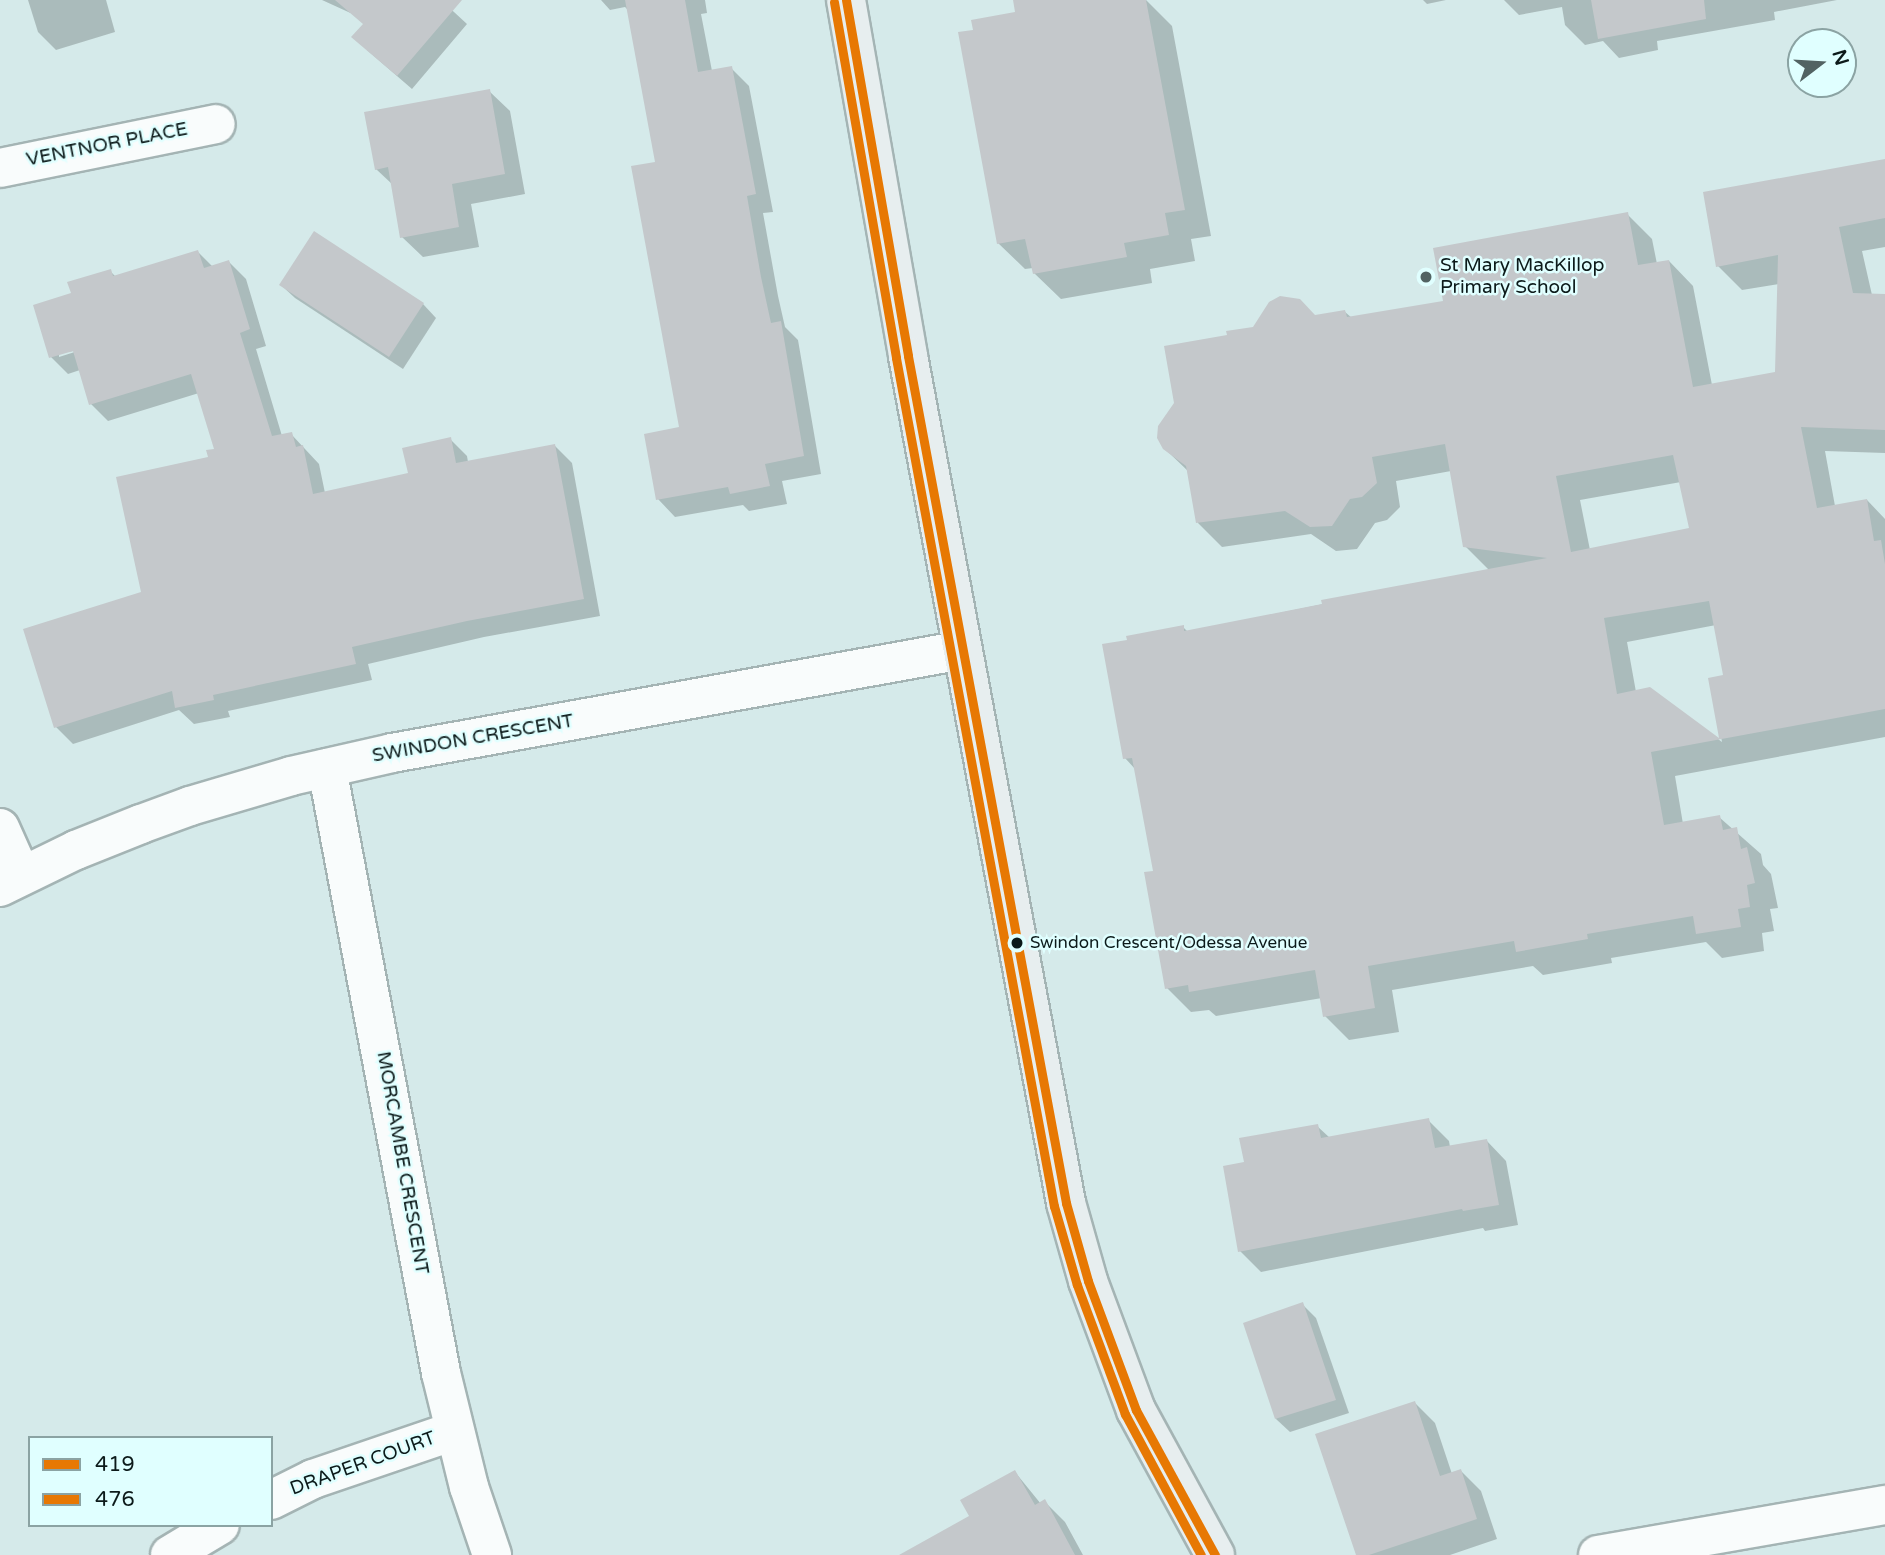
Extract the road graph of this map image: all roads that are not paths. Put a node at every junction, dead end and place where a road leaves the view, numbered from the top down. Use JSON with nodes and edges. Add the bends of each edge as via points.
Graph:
{"nodes":[{"id":1,"x":846,"y":0,"type":"edge"},
{"id":2,"x":216,"y":124,"type":"dead end"},
{"id":3,"x":0,"y":168,"type":"edge"},
{"id":4,"x":963,"y":650,"type":"junction"},
{"id":5,"x":327,"y":768,"type":"junction"},
{"id":6,"x":0,"y":828,"type":"edge"},
{"id":7,"x":11,"y":881,"type":"edge"},
{"id":8,"x":454,"y":1431,"type":"junction"},
{"id":9,"x":273,"y":1499,"type":"edge"},
{"id":10,"x":1885,"y":1505,"type":"edge"},
{"id":11,"x":217,"y":1527,"type":"edge"},
{"id":12,"x":170,"y":1555,"type":"edge"},
{"id":13,"x":492,"y":1555,"type":"edge"},
{"id":14,"x":1215,"y":1555,"type":"edge"},
{"id":15,"x":1598,"y":1555,"type":"edge"}],
"edges":[{"from":1,"to":4,"type":"street"},
{"from":2,"to":3,"type":"street","name":"VENTNOR PLACE"},
{"from":4,"to":5,"type":"street","name":"SWINDON CRESCENT"},
{"from":4,"to":14,"type":"street","via":[[1049,1124],[1080,1255],[1136,1410]]},
{"from":5,"to":7,"type":"street","name":"SWINDON CRESCENT","via":[[190,806]]},
{"from":5,"to":8,"type":"street","name":"MORCAMBE CRESCENT"},
{"from":6,"to":7,"type":"street"},
{"from":8,"to":9,"type":"street","name":"DRAPER COURT","via":[[313,1479]]},
{"from":8,"to":13,"type":"street","name":"MORCAMBE CRESCENT"},
{"from":10,"to":15,"type":"street"},
{"from":11,"to":12,"type":"street"}]}
